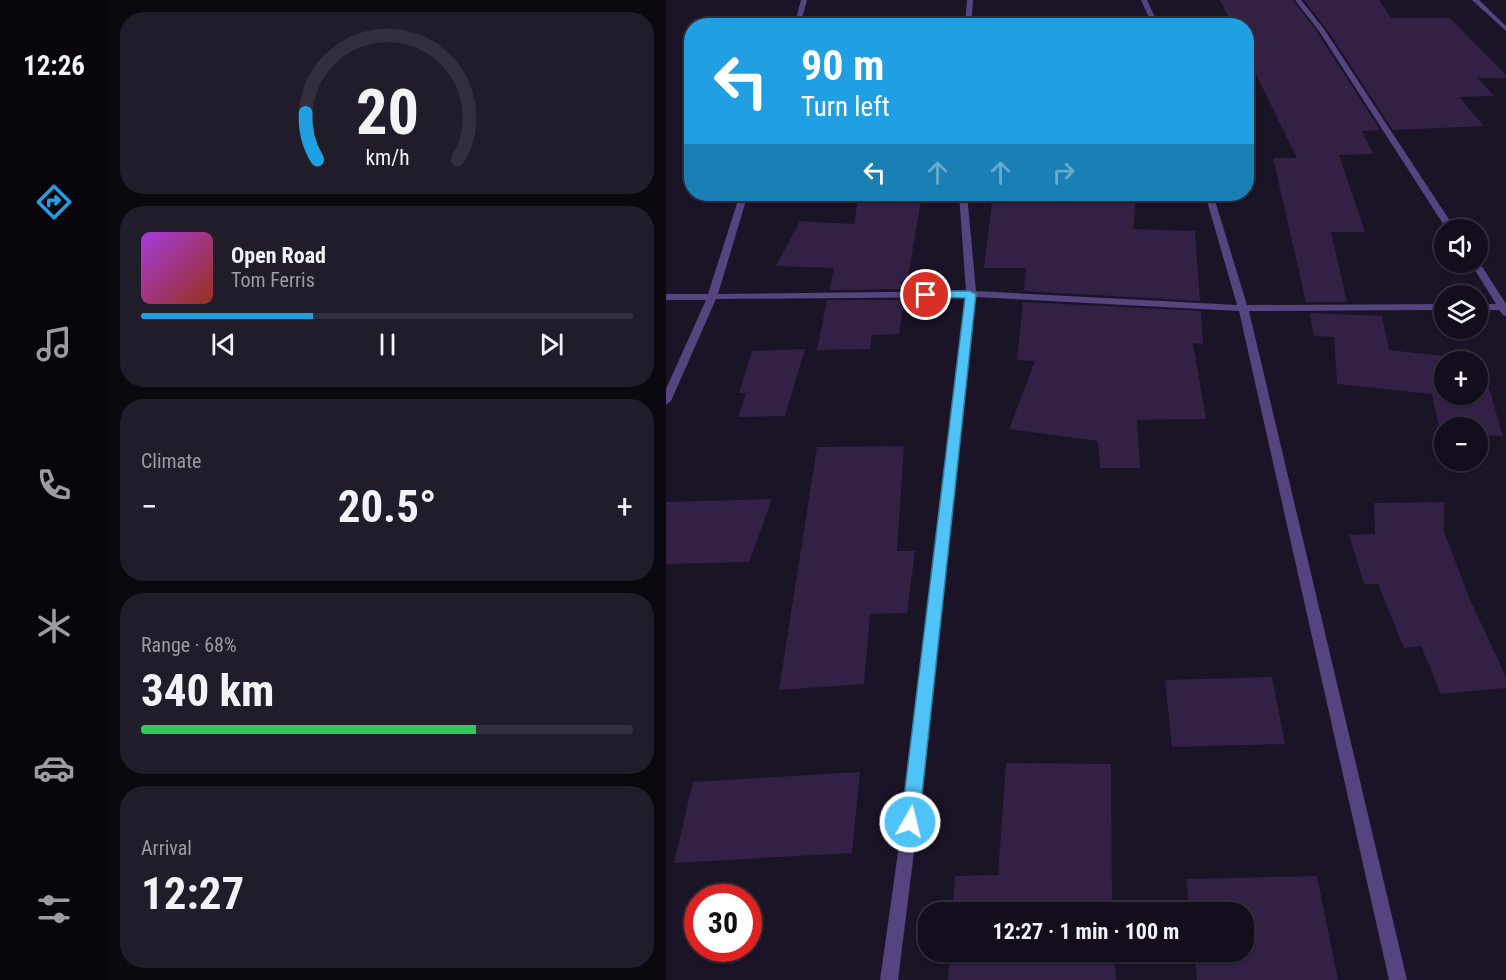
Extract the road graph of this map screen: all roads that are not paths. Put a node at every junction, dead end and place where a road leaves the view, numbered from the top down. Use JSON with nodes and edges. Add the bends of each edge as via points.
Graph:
{"nodes":[{"id":1,"x":804,"y":0,"type":"edge"},
{"id":2,"x":970,"y":0,"type":"edge"},
{"id":3,"x":1144,"y":0,"type":"edge"},
{"id":4,"x":1298,"y":0,"type":"edge"},
{"id":5,"x":1475,"y":0,"type":"edge"},
{"id":6,"x":799,"y":18,"type":"edge"},
{"id":7,"x":969,"y":18,"type":"edge"},
{"id":8,"x":1152,"y":18,"type":"edge"},
{"id":9,"x":1506,"y":28,"type":"edge"},
{"id":10,"x":742,"y":201,"type":"edge"},
{"id":11,"x":963,"y":201,"type":"edge"},
{"id":12,"x":1211,"y":201,"type":"edge"},
{"id":13,"x":1445,"y":219,"type":"edge"},
{"id":14,"x":1481,"y":273,"type":"edge"},
{"id":15,"x":970,"y":294,"type":"junction"},
{"id":16,"x":666,"y":297,"type":"edge"},
{"id":17,"x":712,"y":297,"type":"junction"},
{"id":18,"x":1434,"y":307,"type":"edge"},
{"id":19,"x":1244,"y":308,"type":"junction"},
{"id":20,"x":1488,"y":308,"type":"edge"},
{"id":21,"x":1505,"y":309,"type":"edge"},
{"id":22,"x":666,"y":401,"type":"edge"},
{"id":23,"x":889,"y":980,"type":"edge"},
{"id":24,"x":1398,"y":980,"type":"edge"}],
"edges":[{"from":1,"to":6,"type":"street"},
{"from":2,"to":7,"type":"street"},
{"from":3,"to":8,"type":"street"},
{"from":4,"to":13,"type":"street","via":[[1322,30]]},
{"from":5,"to":9,"type":"street"},
{"from":10,"to":17,"type":"street"},
{"from":11,"to":15,"type":"street"},
{"from":12,"to":19,"type":"street"},
{"from":14,"to":21,"type":"street"},
{"from":15,"to":17,"type":"street"},
{"from":15,"to":19,"type":"street"},
{"from":15,"to":23,"type":"street","via":[[922,732]]},
{"from":16,"to":17,"type":"street"},
{"from":17,"to":22,"type":"street"},
{"from":18,"to":19,"type":"street"},
{"from":19,"to":24,"type":"street"},
{"from":20,"to":21,"type":"street"}]}
